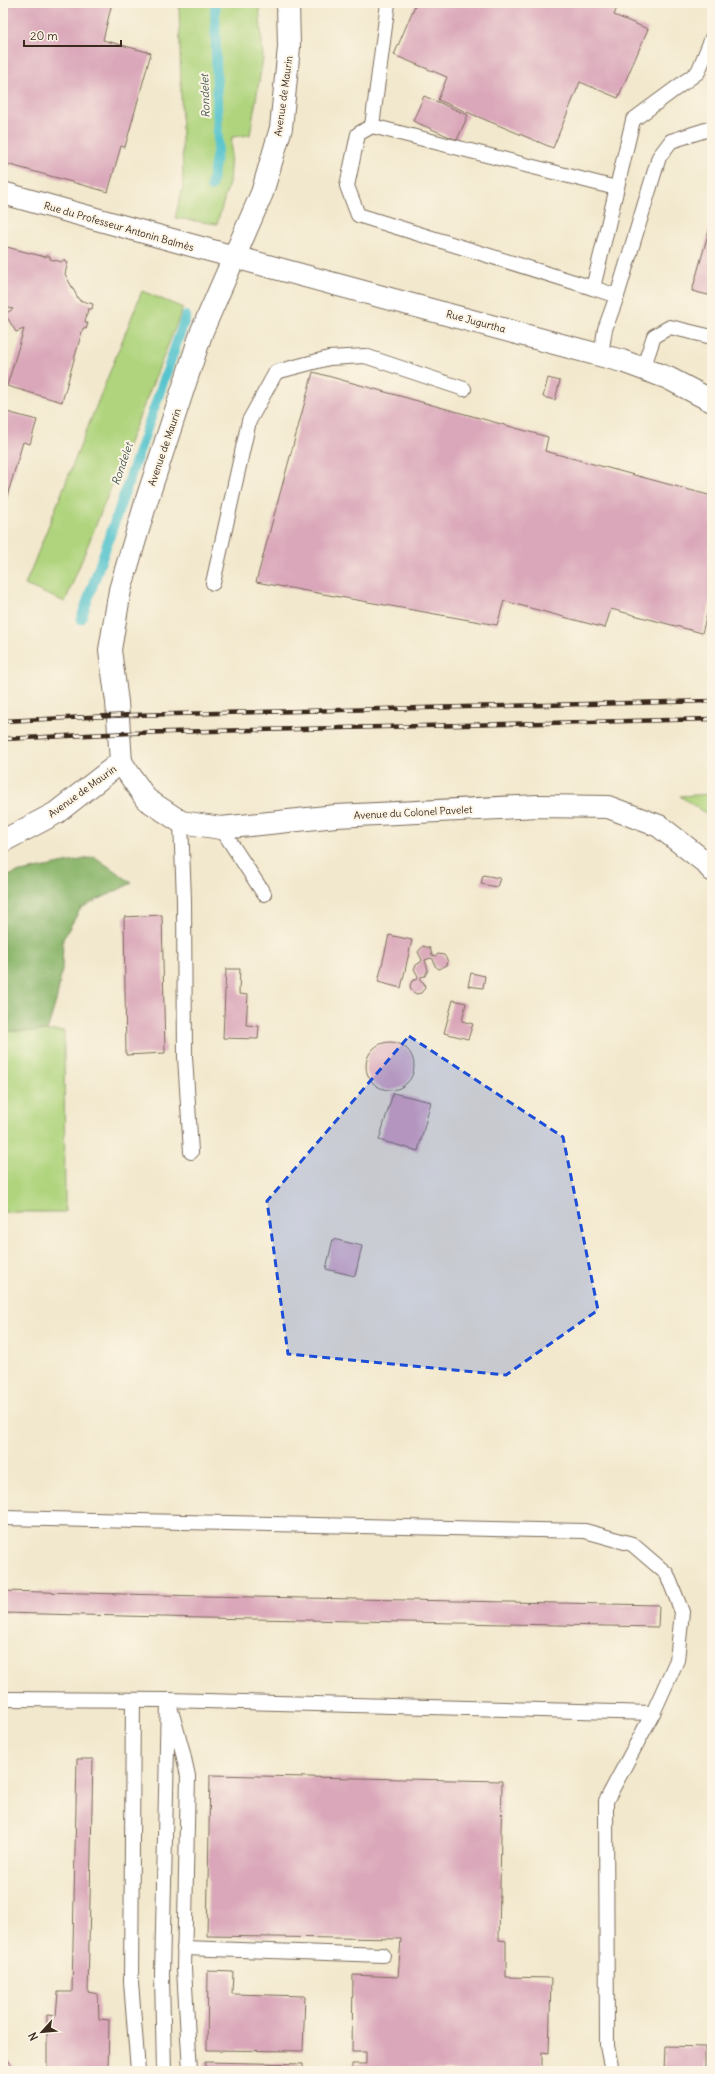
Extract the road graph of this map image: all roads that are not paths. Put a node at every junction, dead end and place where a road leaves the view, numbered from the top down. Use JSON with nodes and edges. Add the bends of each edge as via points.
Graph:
{"nodes":[{"id":1,"x":288,"y":3,"type":"edge"},
{"id":2,"x":388,"y":3,"type":"edge"},
{"id":3,"x":712,"y":38,"type":"edge"},
{"id":4,"x":372,"y":126,"type":"junction"},
{"id":5,"x":712,"y":128,"type":"edge"},
{"id":6,"x":616,"y":188,"type":"junction"},
{"id":7,"x":3,"y":194,"type":"edge"},
{"id":8,"x":234,"y":258,"type":"junction"},
{"id":9,"x":593,"y":288,"type":"junction"},
{"id":10,"x":617,"y":296,"type":"junction"},
{"id":11,"x":712,"y":337,"type":"edge"},
{"id":12,"x":601,"y":355,"type":"junction"},
{"id":13,"x":643,"y":368,"type":"junction"},
{"id":14,"x":464,"y":389,"type":"dead end"},
{"id":15,"x":712,"y":401,"type":"edge"},
{"id":16,"x":213,"y":583,"type":"dead end"},
{"id":17,"x":121,"y":762,"type":"junction"},
{"id":18,"x":181,"y":822,"type":"junction"},
{"id":19,"x":221,"y":828,"type":"junction"},
{"id":20,"x":3,"y":841,"type":"edge"},
{"id":21,"x":712,"y":870,"type":"edge"},
{"id":22,"x":264,"y":894,"type":"dead end"},
{"id":23,"x":191,"y":1152,"type":"dead end"},
{"id":24,"x":3,"y":1518,"type":"edge"},
{"id":25,"x":3,"y":1700,"type":"edge"},
{"id":26,"x":133,"y":1700,"type":"junction"},
{"id":27,"x":168,"y":1700,"type":"junction"},
{"id":28,"x":653,"y":1713,"type":"junction"},
{"id":29,"x":184,"y":1948,"type":"junction"},
{"id":30,"x":383,"y":1955,"type":"dead end"},
{"id":31,"x":138,"y":2071,"type":"edge"},
{"id":32,"x":164,"y":2071,"type":"edge"},
{"id":33,"x":190,"y":2071,"type":"edge"},
{"id":34,"x":612,"y":2071,"type":"edge"}],
"edges":[{"from":1,"to":8,"type":"street","name":"Avenue de Maurin","via":[[289,47],[281,128],[262,193]]},
{"from":2,"to":4,"type":"lane"},
{"from":3,"to":6,"type":"lane","via":[[698,72],[633,120]]},
{"from":4,"to":6,"type":"lane"},
{"from":4,"to":9,"type":"lane","via":[[358,134],[347,186],[358,215]]},
{"from":5,"to":10,"type":"lane","via":[[671,141],[659,157]]},
{"from":6,"to":9,"type":"lane"},
{"from":7,"to":8,"type":"street","name":"Rue du Professeur Antonin Balmès"},
{"from":8,"to":12,"type":"street","name":"Rue Jugurtha"},
{"from":8,"to":17,"type":"street","name":"Avenue de Maurin","via":[[202,331],[120,590],[110,650]]},
{"from":9,"to":10,"type":"lane"},
{"from":10,"to":12,"type":"lane","via":[[605,329]]},
{"from":11,"to":13,"type":"lane","via":[[670,327],[654,336]]},
{"from":12,"to":13,"type":"street","name":"Rue Jugurtha"},
{"from":13,"to":15,"type":"street","name":"Rue Jugurtha"},
{"from":14,"to":16,"type":"lane","via":[[365,356],[329,358],[276,372],[249,421]]},
{"from":17,"to":18,"type":"street","name":"Avenue du Colonel Pavelet","via":[[146,799]]},
{"from":17,"to":20,"type":"street","name":"Avenue de Maurin","via":[[56,812]]},
{"from":18,"to":19,"type":"street","name":"Avenue du Colonel Pavelet"},
{"from":18,"to":23,"type":"lane","via":[[185,1057]]},
{"from":19,"to":21,"type":"street","name":"Avenue du Colonel Pavelet","via":[[336,816],[538,806],[608,807],[659,826]]},
{"from":19,"to":22,"type":"lane"},
{"from":24,"to":28,"type":"lane","via":[[585,1531],[632,1544],[666,1574],[682,1612],[677,1660]]},
{"from":25,"to":26,"type":"lane"},
{"from":26,"to":27,"type":"lane"},
{"from":26,"to":31,"type":"lane","via":[[131,1982]]},
{"from":27,"to":28,"type":"lane"},
{"from":27,"to":29,"type":"lane","via":[[188,1776]]},
{"from":27,"to":32,"type":"lane","via":[[162,1975]]},
{"from":28,"to":34,"type":"lane","via":[[606,1801],[607,2046]]},
{"from":29,"to":30,"type":"lane"},
{"from":29,"to":33,"type":"lane"}]}
